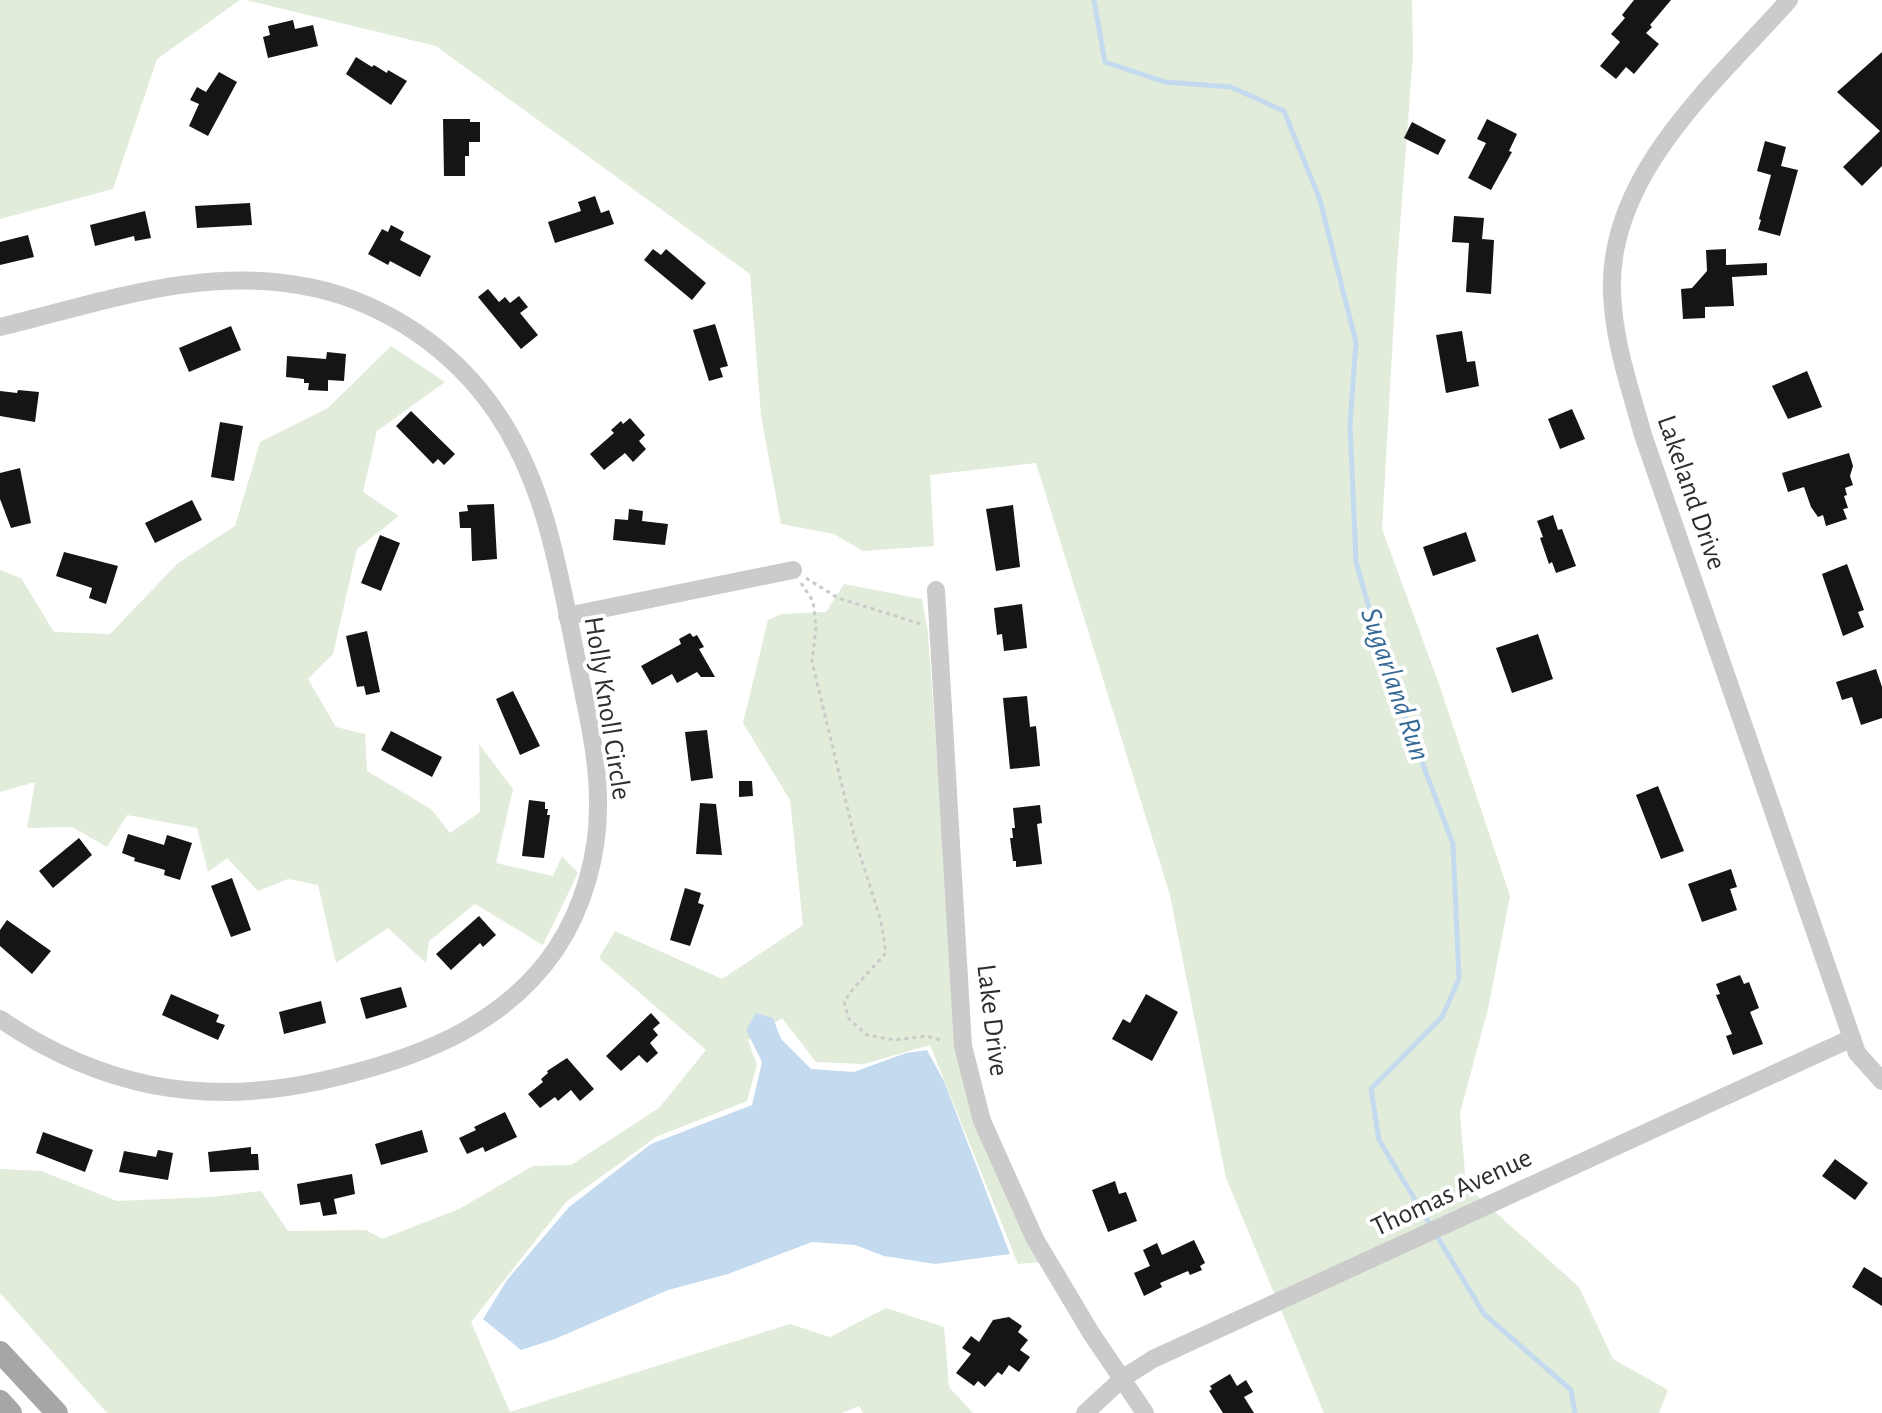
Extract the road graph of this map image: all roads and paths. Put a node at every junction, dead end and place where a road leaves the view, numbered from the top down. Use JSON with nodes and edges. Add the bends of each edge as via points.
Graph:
{"nodes":[{"id":1,"x":1789,"y":0,"type":"edge"},
{"id":2,"x":0,"y":327,"type":"edge"},
{"id":3,"x":793,"y":570,"type":"junction"},
{"id":4,"x":936,"y":590,"type":"dead end"},
{"id":5,"x":567,"y":616,"type":"junction"},
{"id":6,"x":939,"y":625,"type":"junction"},
{"id":7,"x":0,"y":1019,"type":"edge"},
{"id":8,"x":1852,"y":1038,"type":"junction"},
{"id":9,"x":963,"y":1046,"type":"junction"},
{"id":10,"x":1882,"y":1081,"type":"edge"},
{"id":11,"x":0,"y":1352,"type":"edge"},
{"id":12,"x":1123,"y":1378,"type":"junction"},
{"id":13,"x":0,"y":1401,"type":"edge"},
{"id":14,"x":11,"y":1413,"type":"edge"},
{"id":15,"x":57,"y":1413,"type":"edge"},
{"id":16,"x":1085,"y":1413,"type":"edge"},
{"id":17,"x":1145,"y":1413,"type":"edge"}],
"edges":[{"from":1,"to":8,"type":"street","name":"Lakeland Drive","via":[[1688,113],[1642,176],[1619,234],[1612,291],[1620,356],[1643,435]]},
{"from":2,"to":5,"type":"street","name":"Holly Knoll Circle","via":[[174,285],[239,279],[316,289],[377,309],[409,327],[472,382],[521,452],[537,488]]},
{"from":3,"to":5,"type":"street"},
{"from":3,"to":6,"type":"path","via":[[838,598],[927,626]]},
{"from":3,"to":9,"type":"path","via":[[813,601],[812,662],[886,953],[844,1002],[849,1019],[867,1035],[895,1040],[926,1036]]},
{"from":4,"to":6,"type":"street","name":"Lake Drive"},
{"from":5,"to":7,"type":"street","name":"Holly Knoll Circle","via":[[596,769],[592,859],[584,892],[556,949],[537,974],[490,1016],[391,1062],[292,1087],[218,1094],[181,1092],[99,1071]]},
{"from":6,"to":9,"type":"street","name":"Lake Drive"},
{"from":8,"to":10,"type":"street","name":"Lakeland Drive","via":[[1857,1053]]},
{"from":8,"to":12,"type":"street","name":"Thomas Avenue","via":[[1153,1359]]},
{"from":9,"to":12,"type":"street","name":"Lake Drive","via":[[982,1121],[1035,1239]]},
{"from":11,"to":15,"type":"main road"},
{"from":12,"to":16,"type":"street","name":"Thomas Avenue"},
{"from":12,"to":17,"type":"street","name":"Lake Drive"},
{"from":13,"to":14,"type":"main road"}]}
